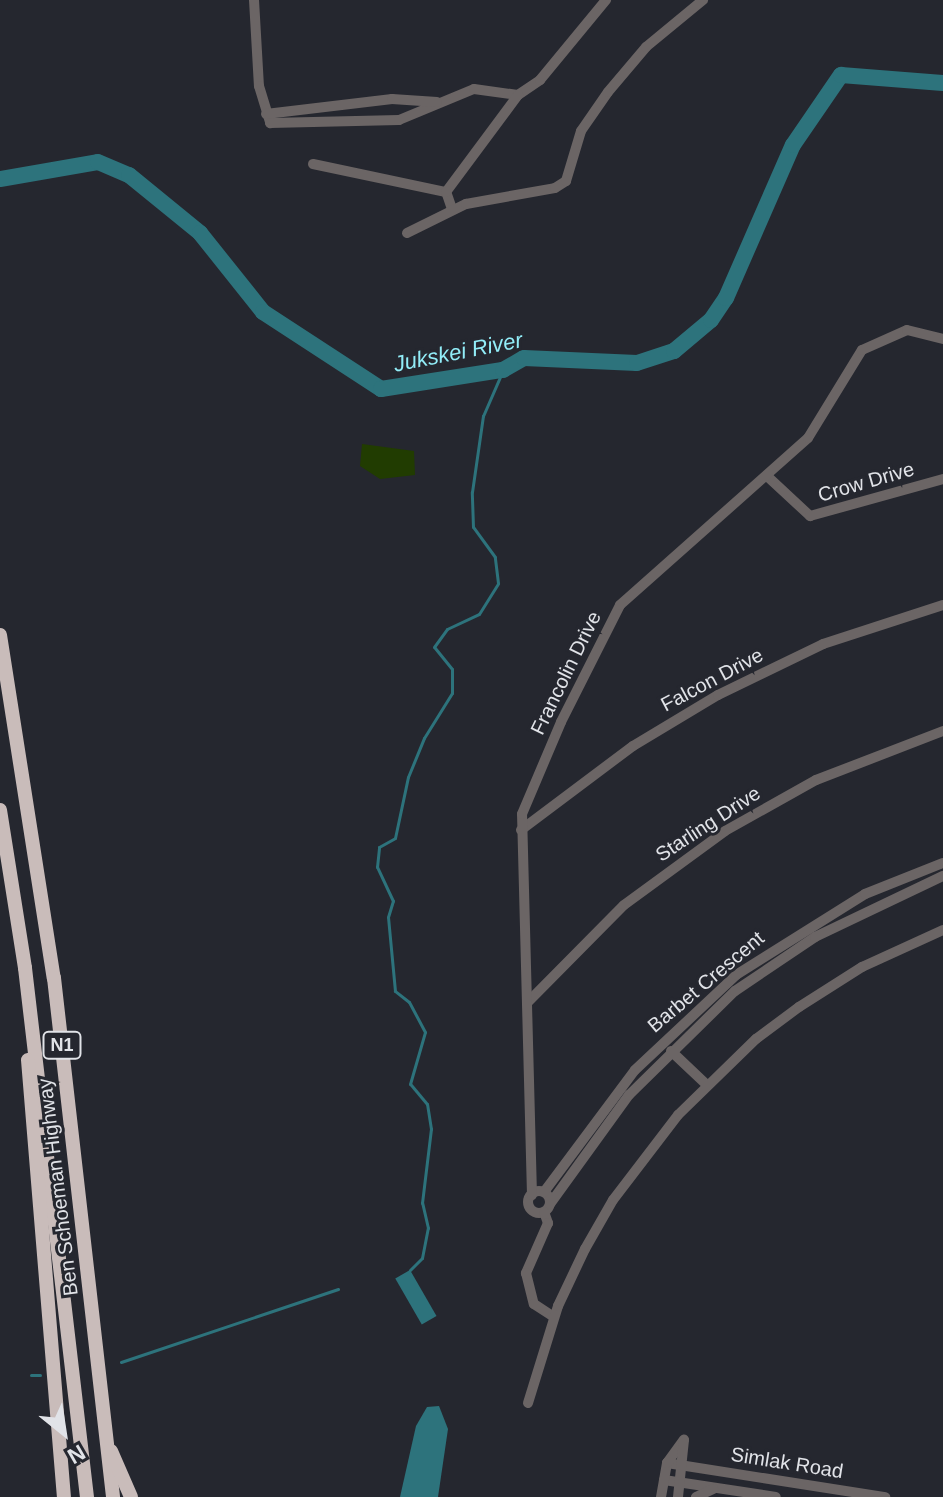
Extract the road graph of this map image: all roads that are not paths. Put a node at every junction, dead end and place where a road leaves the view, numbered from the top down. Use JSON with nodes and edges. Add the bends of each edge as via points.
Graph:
{"nodes":[{"id":1,"x":254,"y":0,"type":"edge"},
{"id":2,"x":606,"y":0,"type":"edge"},
{"id":3,"x":703,"y":0,"type":"edge"},
{"id":4,"x":518,"y":95,"type":"junction"},
{"id":5,"x":368,"y":102,"type":"junction"},
{"id":6,"x":437,"y":102,"type":"junction"},
{"id":7,"x":268,"y":119,"type":"junction"},
{"id":8,"x":369,"y":121,"type":"junction"},
{"id":9,"x":313,"y":164,"type":"dead end"},
{"id":10,"x":446,"y":192,"type":"junction"},
{"id":11,"x":452,"y":209,"type":"junction"},
{"id":12,"x":407,"y":233,"type":"dead end"},
{"id":13,"x":943,"y":339,"type":"edge"},
{"id":14,"x":767,"y":476,"type":"junction"},
{"id":15,"x":943,"y":479,"type":"edge"},
{"id":16,"x":943,"y":605,"type":"edge"},
{"id":17,"x":0,"y":635,"type":"edge"},
{"id":18,"x":943,"y":731,"type":"edge"},
{"id":19,"x":0,"y":810,"type":"edge"},
{"id":20,"x":521,"y":830,"type":"junction"},
{"id":21,"x":943,"y":863,"type":"edge"},
{"id":22,"x":943,"y":876,"type":"edge"},
{"id":23,"x":865,"y":894,"type":"junction"},
{"id":24,"x":869,"y":907,"type":"junction"},
{"id":25,"x":943,"y":930,"type":"edge"},
{"id":26,"x":784,"y":941,"type":"junction"},
{"id":27,"x":790,"y":953,"type":"junction"},
{"id":28,"x":25,"y":968,"type":"junction"},
{"id":29,"x":528,"y":1002,"type":"junction"},
{"id":30,"x":681,"y":1023,"type":"junction"},
{"id":31,"x":691,"y":1032,"type":"junction"},
{"id":32,"x":671,"y":1051,"type":"junction"},
{"id":33,"x":707,"y":1085,"type":"junction"},
{"id":34,"x":544,"y":1192,"type":"junction"},
{"id":35,"x":532,"y":1195,"type":"junction"},
{"id":36,"x":547,"y":1208,"type":"junction"},
{"id":37,"x":554,"y":1317,"type":"junction"},
{"id":38,"x":528,"y":1403,"type":"dead end"},
{"id":39,"x":108,"y":1448,"type":"junction"},
{"id":40,"x":667,"y":1463,"type":"junction"},
{"id":41,"x":683,"y":1464,"type":"junction"},
{"id":42,"x":664,"y":1480,"type":"junction"},
{"id":43,"x":681,"y":1482,"type":"junction"},
{"id":44,"x":715,"y":1488,"type":"junction"},
{"id":45,"x":64,"y":1497,"type":"edge"},
{"id":46,"x":87,"y":1497,"type":"edge"},
{"id":47,"x":113,"y":1497,"type":"edge"},
{"id":48,"x":131,"y":1497,"type":"edge"},
{"id":49,"x":661,"y":1497,"type":"edge"},
{"id":50,"x":678,"y":1497,"type":"edge"},
{"id":51,"x":696,"y":1497,"type":"edge"},
{"id":52,"x":776,"y":1497,"type":"edge"},
{"id":53,"x":885,"y":1497,"type":"edge"}],
"edges":[{"from":1,"to":7,"type":"street"},
{"from":2,"to":4,"type":"street","via":[[540,80]]},
{"from":3,"to":11,"type":"street","via":[[646,47],[608,92],[581,131],[566,181]]},
{"from":4,"to":6,"type":"street","via":[[474,89]]},
{"from":4,"to":10,"type":"street"},
{"from":5,"to":6,"type":"street"},
{"from":5,"to":7,"type":"street"},
{"from":5,"to":8,"type":"street"},
{"from":6,"to":8,"type":"street","via":[[412,117]]},
{"from":7,"to":8,"type":"street"},
{"from":9,"to":10,"type":"street"},
{"from":10,"to":11,"type":"street"},
{"from":11,"to":12,"type":"street"},
{"from":13,"to":14,"type":"street","name":"Francolin Drive","via":[[907,330],[868,345],[853,360],[808,438]]},
{"from":14,"to":15,"type":"street","name":"Crow Drive","via":[[810,516]]},
{"from":14,"to":20,"type":"street","name":"Francolin Drive","via":[[620,605],[527,797]]},
{"from":16,"to":20,"type":"street","name":"Falcon Drive","via":[[823,644],[718,695],[633,746]]},
{"from":17,"to":39,"type":"highway","name":"Ben Schoeman Highway","number":"N1","via":[[54,978]]},
{"from":18,"to":29,"type":"street","name":"Starling Drive","via":[[830,774],[725,831],[624,905]]},
{"from":19,"to":28,"type":"highway","name":"Ben Schoeman Highway","number":"N1"},
{"from":20,"to":29,"type":"street","name":"Francolin Drive"},
{"from":21,"to":23,"type":"street","name":"Barbet Crescent"},
{"from":22,"to":24,"type":"street","name":"Barbet Crescent"},
{"from":23,"to":24,"type":"street"},
{"from":23,"to":26,"type":"street","name":"Barbet Crescent"},
{"from":24,"to":27,"type":"street","name":"Barbet Crescent"},
{"from":25,"to":33,"type":"street","via":[[834,983],[756,1039]]},
{"from":26,"to":27,"type":"street"},
{"from":26,"to":30,"type":"street","name":"Barbet Crescent"},
{"from":27,"to":31,"type":"street","name":"Barbet Crescent","via":[[735,991]]},
{"from":28,"to":45,"type":"highway","via":[[29,1116]]},
{"from":28,"to":46,"type":"highway","name":"Ben Schoeman Highway","number":"N1"},
{"from":29,"to":35,"type":"street","name":"Francolin Drive"},
{"from":30,"to":31,"type":"street"},
{"from":30,"to":34,"type":"street","name":"Barbet Crescent","via":[[606,1104]]},
{"from":31,"to":32,"type":"street","name":"Barbet Crescent"},
{"from":32,"to":33,"type":"street"},
{"from":32,"to":36,"type":"street","name":"Barbet Crescent","via":[[610,1118]]},
{"from":33,"to":37,"type":"street","via":[[613,1200]]},
{"from":34,"to":35,"type":"street"},
{"from":34,"to":36,"type":"street"},
{"from":35,"to":36,"type":"street","via":[[531,1210]]},
{"from":36,"to":37,"type":"street","via":[[548,1223],[526,1273],[534,1304]]},
{"from":37,"to":38,"type":"street"},
{"from":39,"to":47,"type":"highway","name":"Ben Schoeman Highway","number":"N1"},
{"from":39,"to":48,"type":"highway","via":[[124,1471]]},
{"from":40,"to":41,"type":"street","name":"Simlak Road"},
{"from":40,"to":41,"type":"street","via":[[684,1440]]},
{"from":40,"to":42,"type":"street"},
{"from":41,"to":43,"type":"street"},
{"from":41,"to":53,"type":"street","name":"Simlak Road"},
{"from":42,"to":43,"type":"street","name":"Simlak Road"},
{"from":42,"to":49,"type":"street"},
{"from":43,"to":44,"type":"street","name":"Simlak Road"},
{"from":43,"to":50,"type":"street"},
{"from":44,"to":51,"type":"street"},
{"from":44,"to":52,"type":"street","name":"Simlak Road"}]}
